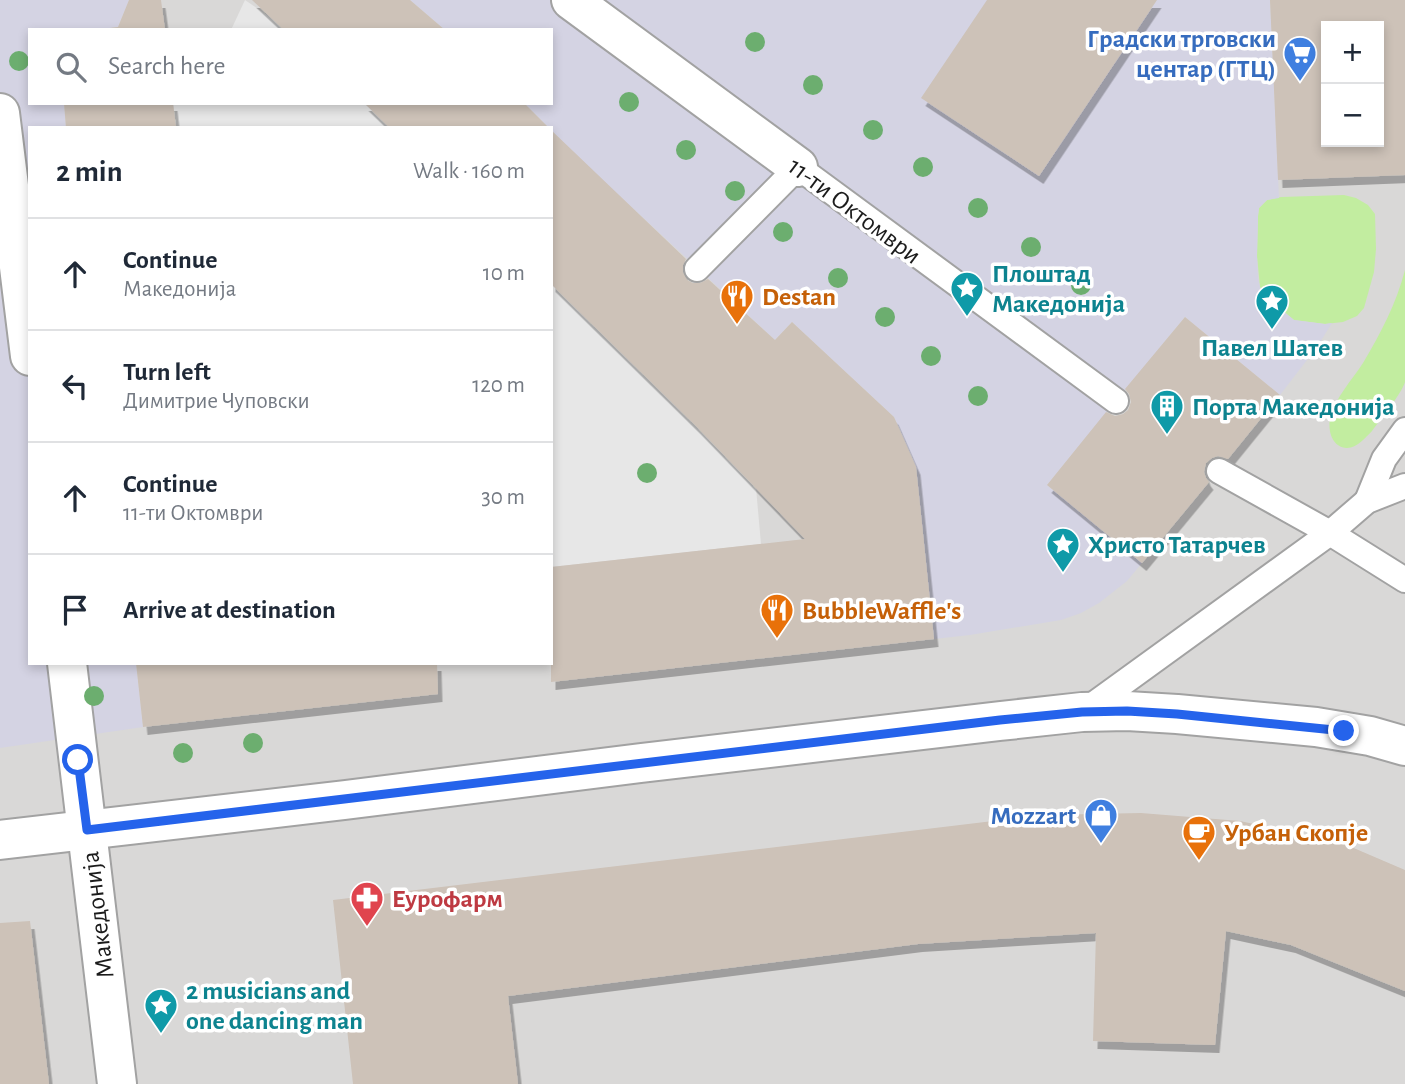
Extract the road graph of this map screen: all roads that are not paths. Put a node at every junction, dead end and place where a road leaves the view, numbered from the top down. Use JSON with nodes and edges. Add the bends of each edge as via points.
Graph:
{"nodes":[{"id":1,"x":591,"y":6,"type":"edge"},
{"id":2,"x":0,"y":113,"type":"edge"},
{"id":3,"x":798,"y":167,"type":"junction"},
{"id":4,"x":698,"y":269,"type":"dead end"},
{"id":5,"x":28,"y":340,"type":"edge"},
{"id":6,"x":1116,"y":401,"type":"dead end"},
{"id":7,"x":1405,"y":430,"type":"edge"},
{"id":8,"x":1219,"y":471,"type":"dead end"},
{"id":9,"x":1405,"y":486,"type":"edge"},
{"id":10,"x":1367,"y":501,"type":"junction"},
{"id":11,"x":1330,"y":533,"type":"junction"},
{"id":12,"x":1405,"y":580,"type":"edge"},
{"id":13,"x":66,"y":665,"type":"edge"},
{"id":14,"x":1082,"y":712,"type":"junction"},
{"id":15,"x":1405,"y":746,"type":"edge"},
{"id":16,"x":87,"y":830,"type":"junction"},
{"id":17,"x":0,"y":840,"type":"edge"},
{"id":18,"x":117,"y":1084,"type":"edge"}],
"edges":[{"from":1,"to":3,"type":"street","name":"11-ти Октомври"},
{"from":2,"to":5,"type":"street"},
{"from":3,"to":4,"type":"lane"},
{"from":3,"to":6,"type":"lane","name":"11-ти Октомври"},
{"from":7,"to":10,"type":"lane","via":[[1384,459]]},
{"from":8,"to":11,"type":"lane"},
{"from":9,"to":10,"type":"lane"},
{"from":10,"to":11,"type":"lane"},
{"from":11,"to":12,"type":"lane"},
{"from":11,"to":14,"type":"lane"},
{"from":13,"to":16,"type":"street","name":"Македонија"},
{"from":14,"to":15,"type":"street","via":[[1177,714],[1316,727]]},
{"from":14,"to":16,"type":"street"},
{"from":16,"to":17,"type":"street"},
{"from":16,"to":18,"type":"street","name":"Македонија"}]}
